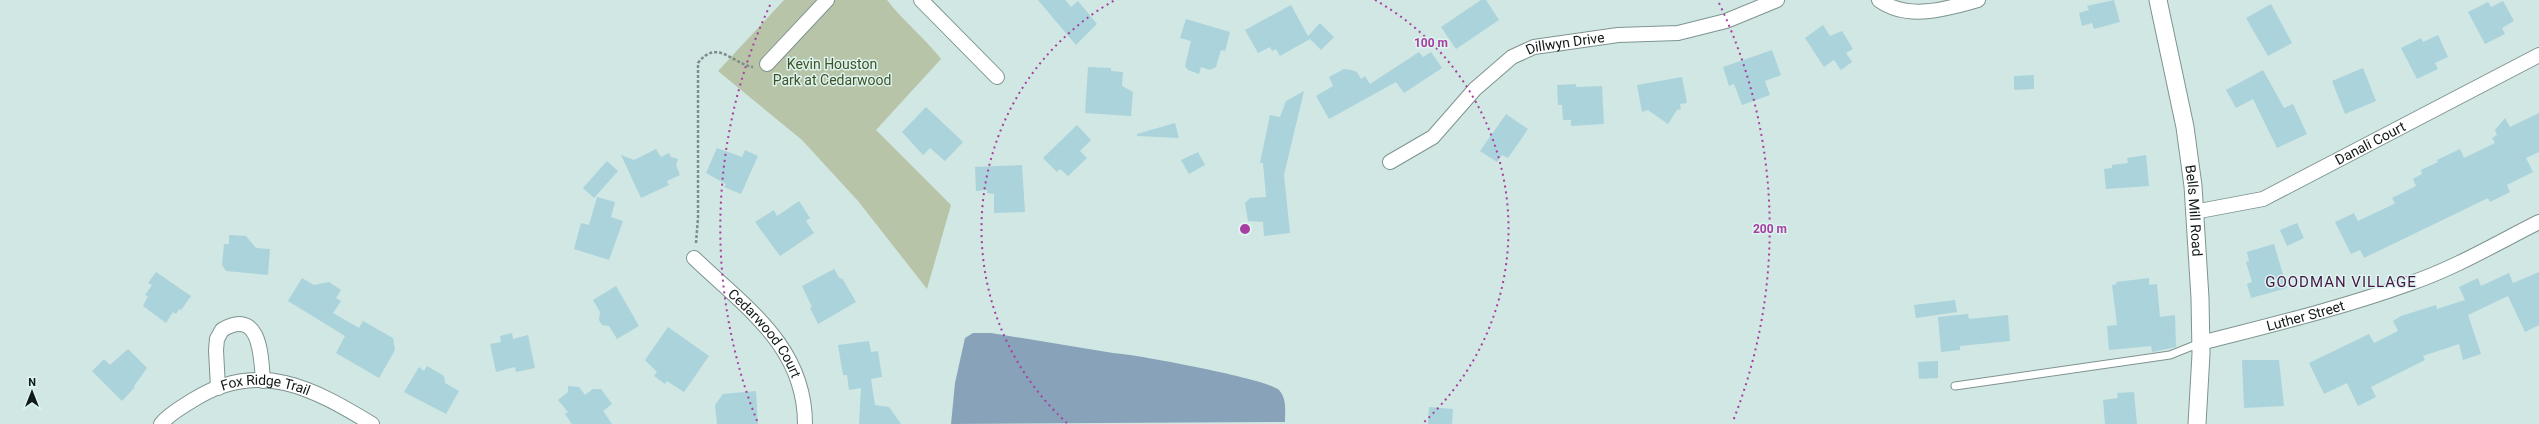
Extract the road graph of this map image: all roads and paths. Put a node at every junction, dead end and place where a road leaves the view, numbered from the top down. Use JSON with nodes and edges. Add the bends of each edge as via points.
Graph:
{"nodes":[{"id":1,"x":827,"y":0,"type":"edge"},
{"id":2,"x":921,"y":0,"type":"edge"},
{"id":3,"x":1777,"y":0,"type":"edge"},
{"id":4,"x":1879,"y":0,"type":"edge"},
{"id":5,"x":1978,"y":0,"type":"edge"},
{"id":6,"x":2158,"y":0,"type":"edge"},
{"id":7,"x":2539,"y":55,"type":"edge"},
{"id":8,"x":767,"y":64,"type":"joint"},
{"id":9,"x":997,"y":77,"type":"dead end"},
{"id":10,"x":1390,"y":162,"type":"dead end"},
{"id":11,"x":2194,"y":212,"type":"junction"},
{"id":12,"x":2539,"y":222,"type":"edge"},
{"id":13,"x":694,"y":258,"type":"joint"},
{"id":14,"x":2201,"y":343,"type":"junction"},
{"id":15,"x":263,"y":381,"type":"junction"},
{"id":16,"x":1955,"y":386,"type":"dead end"},
{"id":17,"x":218,"y":388,"type":"junction"},
{"id":18,"x":161,"y":424,"type":"edge"},
{"id":19,"x":372,"y":424,"type":"edge"},
{"id":20,"x":805,"y":424,"type":"edge"},
{"id":21,"x":2197,"y":424,"type":"edge"}],
"edges":[{"from":1,"to":8,"type":"street"},
{"from":2,"to":9,"type":"street"},
{"from":3,"to":10,"type":"street","name":"Dillwyn Drive","via":[[1726,21],[1678,32],[1618,35],[1534,47],[1512,57],[1475,89],[1433,137]]},
{"from":4,"to":5,"type":"street","via":[[1899,9],[1920,12],[1949,9]]},
{"from":6,"to":11,"type":"street","name":"Bells Mill Road","via":[[2185,127]]},
{"from":7,"to":11,"type":"street","name":"Danali Court","via":[[2263,199]]},
{"from":8,"to":13,"type":"path","via":[[758,68],[747,66],[726,54],[712,52],[698,63],[698,218]]},
{"from":11,"to":14,"type":"street","name":"Bells Mill Road"},
{"from":12,"to":14,"type":"street","name":"Luther Street","via":[[2472,257],[2412,283],[2326,311]]},
{"from":13,"to":20,"type":"street","name":"Cedarwood Court","via":[[768,330],[790,358],[800,383]]},
{"from":14,"to":16,"type":"lane","via":[[2170,355]]},
{"from":14,"to":21,"type":"street","name":"Bells Mill Road"},
{"from":15,"to":17,"type":"street","name":"Fox Ridge Trail","via":[[243,381]]},
{"from":15,"to":17,"type":"street","via":[[260,343],[251,329],[237,324],[222,330],[217,339]]},
{"from":15,"to":19,"type":"street","name":"Fox Ridge Trail","via":[[312,390]]},
{"from":17,"to":18,"type":"street","name":"Fox Ridge Trail","via":[[205,392]]}]}
